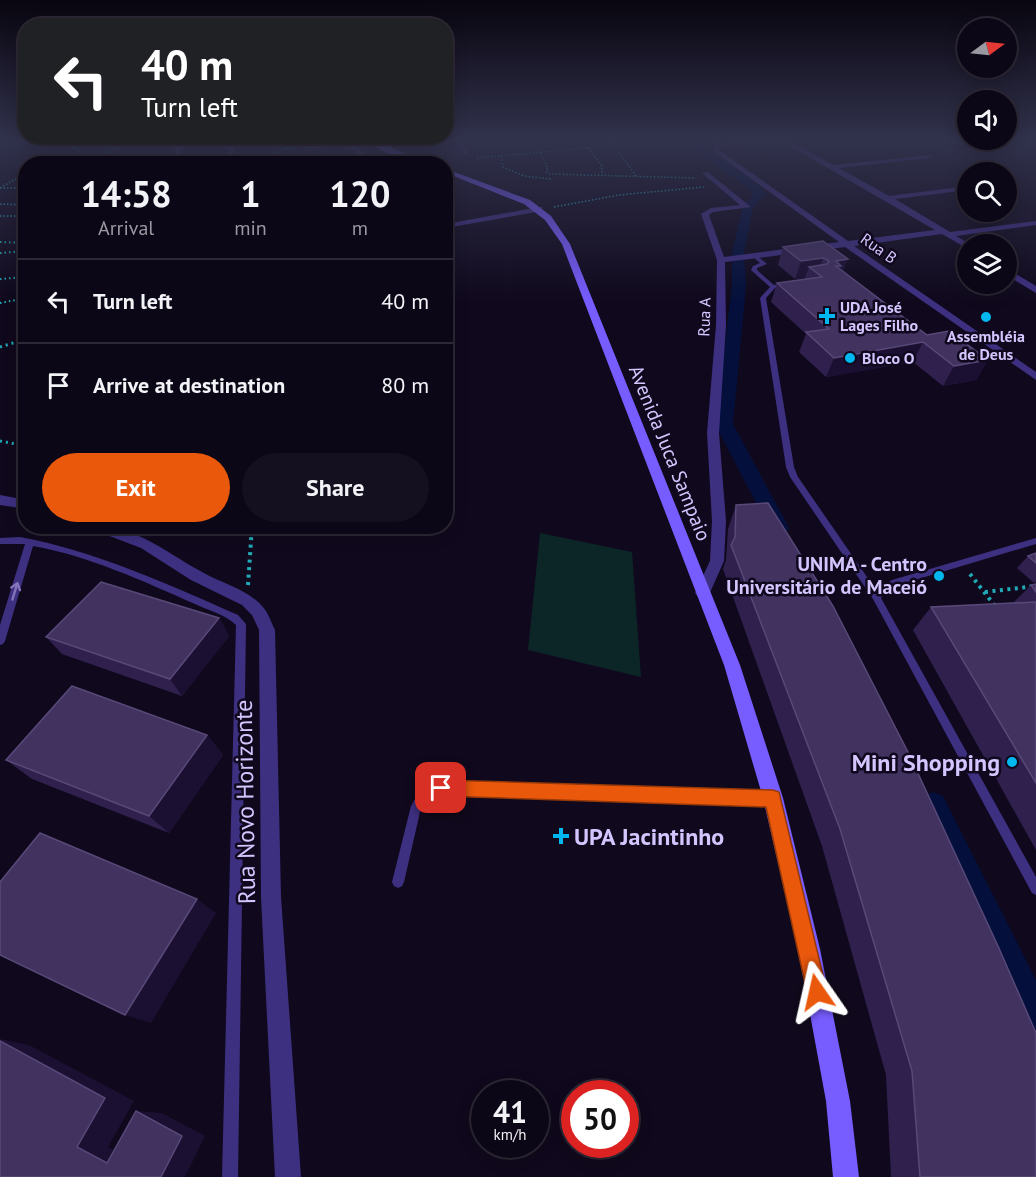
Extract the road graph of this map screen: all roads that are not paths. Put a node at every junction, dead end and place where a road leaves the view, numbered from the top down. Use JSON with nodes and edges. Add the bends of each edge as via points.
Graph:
{"nodes":[{"id":1,"x":508,"y":193,"type":"edge"},
{"id":2,"x":733,"y":193,"type":"edge"},
{"id":3,"x":774,"y":193,"type":"edge"},
{"id":4,"x":879,"y":193,"type":"edge"},
{"id":5,"x":929,"y":193,"type":"edge"},
{"id":6,"x":888,"y":198,"type":"junction"},
{"id":7,"x":539,"y":209,"type":"junction"},
{"id":8,"x":1036,"y":223,"type":"edge"},
{"id":9,"x":453,"y":225,"type":"edge"},
{"id":10,"x":944,"y":233,"type":"junction"},
{"id":11,"x":957,"y":241,"type":"edge"},
{"id":12,"x":848,"y":244,"type":"junction"},
{"id":13,"x":751,"y":257,"type":"junction"},
{"id":14,"x":725,"y":259,"type":"junction"},
{"id":15,"x":1017,"y":278,"type":"edge"},
{"id":16,"x":1036,"y":279,"type":"edge"},
{"id":17,"x":1022,"y":281,"type":"junction"},
{"id":18,"x":795,"y":283,"type":"edge"},
{"id":19,"x":773,"y":286,"type":"junction"},
{"id":20,"x":1036,"y":290,"type":"edge"},
{"id":21,"x":1036,"y":377,"type":"edge"},
{"id":22,"x":0,"y":500,"type":"edge"},
{"id":23,"x":18,"y":504,"type":"edge"},
{"id":24,"x":118,"y":534,"type":"edge"},
{"id":25,"x":0,"y":541,"type":"edge"},
{"id":26,"x":1036,"y":541,"type":"edge"},
{"id":27,"x":30,"y":542,"type":"junction"},
{"id":28,"x":703,"y":593,"type":"junction"},
{"id":29,"x":876,"y":597,"type":"junction"},
{"id":30,"x":0,"y":641,"type":"edge"},
{"id":31,"x":773,"y":798,"type":"junction"},
{"id":32,"x":398,"y":882,"type":"dead end"},
{"id":33,"x":1036,"y":889,"type":"edge"},
{"id":34,"x":230,"y":1177,"type":"edge"},
{"id":35,"x":288,"y":1177,"type":"edge"},
{"id":36,"x":846,"y":1177,"type":"edge"}],
"edges":[{"from":1,"to":7,"type":"main road","name":"Avenida Juca Sampaio"},
{"from":2,"to":14,"type":"street","name":"Rua A","via":[[746,208],[706,212],[713,240]]},
{"from":3,"to":12,"type":"street","name":"Rua B"},
{"from":4,"to":6,"type":"street"},
{"from":5,"to":6,"type":"street"},
{"from":6,"to":10,"type":"street"},
{"from":7,"to":9,"type":"street"},
{"from":7,"to":28,"type":"main road","name":"Avenida Juca Sampaio","via":[[566,244]]},
{"from":8,"to":10,"type":"street"},
{"from":10,"to":11,"type":"street"},
{"from":10,"to":12,"type":"street"},
{"from":12,"to":13,"type":"street"},
{"from":12,"to":21,"type":"street","name":"Rua B"},
{"from":13,"to":14,"type":"street"},
{"from":13,"to":19,"type":"lane","via":[[764,264],[754,270]]},
{"from":14,"to":28,"type":"street","name":"Rua A","via":[[713,433],[719,520],[717,561]]},
{"from":15,"to":17,"type":"street"},
{"from":16,"to":17,"type":"street"},
{"from":17,"to":20,"type":"street"},
{"from":18,"to":19,"type":"lane"},
{"from":19,"to":29,"type":"lane","via":[[763,298],[791,473]]},
{"from":22,"to":23,"type":"street"},
{"from":24,"to":35,"type":"street","name":"Rua Novo Horizonte","via":[[146,544],[247,601],[258,611],[267,630],[271,897]]},
{"from":25,"to":27,"type":"lane"},
{"from":26,"to":29,"type":"lane","via":[[895,582]]},
{"from":30,"to":27,"type":"lane","one_way":true},
{"from":27,"to":34,"type":"lane","via":[[151,581],[241,624]]},
{"from":28,"to":31,"type":"main road","name":"Avenida Juca Sampaio","via":[[732,665]]},
{"from":29,"to":33,"type":"lane"},
{"from":31,"to":32,"type":"lane","via":[[441,788],[423,796],[415,810]]},
{"from":31,"to":36,"type":"main road","name":"Avenida Juca Sampaio","via":[[809,949],[838,1101]]}]}
